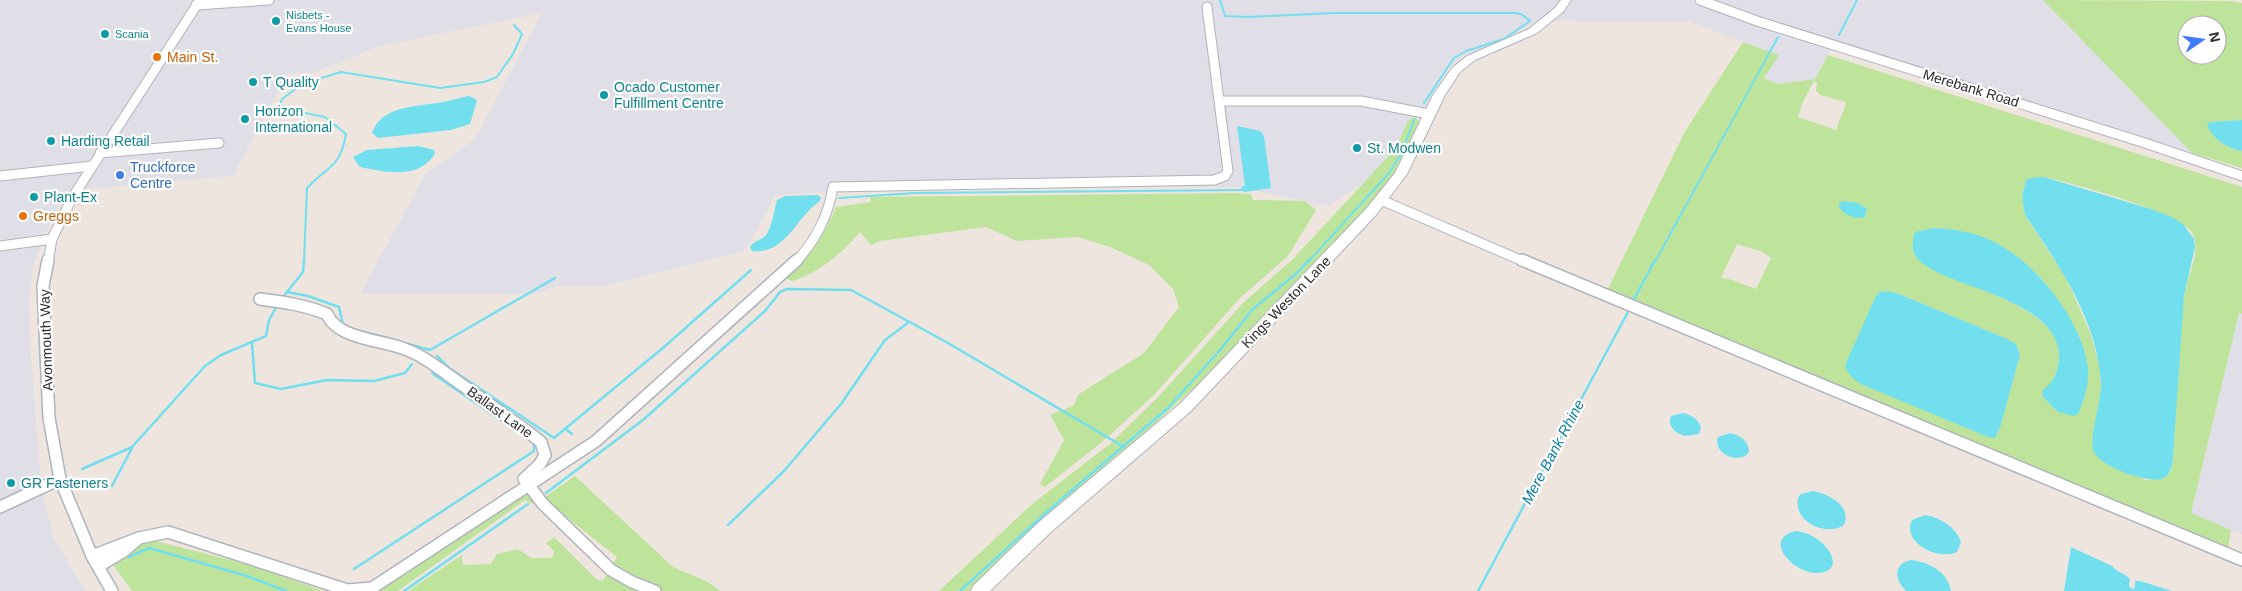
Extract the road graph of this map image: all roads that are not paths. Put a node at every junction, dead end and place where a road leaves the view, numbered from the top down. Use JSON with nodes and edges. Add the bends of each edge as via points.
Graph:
{"nodes":[{"id":1,"x":269,"y":0,"type":"edge"},
{"id":2,"x":1566,"y":0,"type":"edge"},
{"id":3,"x":1700,"y":0,"type":"edge"},
{"id":4,"x":198,"y":3,"type":"edge"},
{"id":5,"x":1207,"y":7,"type":"dead end"},
{"id":6,"x":1220,"y":101,"type":"junction"},
{"id":7,"x":1429,"y":114,"type":"junction"},
{"id":8,"x":219,"y":143,"type":"dead end"},
{"id":9,"x":100,"y":153,"type":"junction"},
{"id":10,"x":92,"y":166,"type":"junction"},
{"id":11,"x":0,"y":176,"type":"edge"},
{"id":12,"x":2242,"y":176,"type":"edge"},
{"id":13,"x":1381,"y":200,"type":"junction"},
{"id":14,"x":52,"y":239,"type":"junction"},
{"id":15,"x":0,"y":246,"type":"edge"},
{"id":16,"x":260,"y":299,"type":"dead end"},
{"id":17,"x":60,"y":479,"type":"junction"},
{"id":18,"x":530,"y":485,"type":"junction"},
{"id":19,"x":0,"y":507,"type":"edge"},
{"id":20,"x":2242,"y":560,"type":"edge"},
{"id":21,"x":96,"y":561,"type":"junction"},
{"id":22,"x":112,"y":591,"type":"edge"},
{"id":23,"x":655,"y":591,"type":"edge"},
{"id":24,"x":979,"y":591,"type":"edge"}],
"edges":[{"from":1,"to":4,"type":"street"},
{"from":2,"to":7,"type":"street","name":"Kings Weston Lane","via":[[1559,10],[1532,31],[1472,58],[1456,70]]},
{"from":3,"to":12,"type":"street","name":"Merebank Road"},
{"from":4,"to":9,"type":"street","name":"Avonmouth Way"},
{"from":5,"to":6,"type":"street"},
{"from":6,"to":7,"type":"street","via":[[1361,101]]},
{"from":6,"to":18,"type":"street","via":[[1228,171],[1225,176],[1214,180],[833,188],[826,222],[792,266],[596,441]]},
{"from":7,"to":13,"type":"street","name":"Kings Weston Lane","via":[[1411,157]]},
{"from":8,"to":9,"type":"street"},
{"from":9,"to":10,"type":"street","name":"Avonmouth Way"},
{"from":10,"to":11,"type":"street"},
{"from":10,"to":14,"type":"street","name":"Avonmouth Way"},
{"from":13,"to":20,"type":"street","via":[[1470,240]]},
{"from":13,"to":24,"type":"street","name":"Kings Weston Lane","via":[[1186,407],[1045,527]]},
{"from":14,"to":15,"type":"street"},
{"from":14,"to":17,"type":"street","name":"Avonmouth Way","via":[[43,286],[49,418]]},
{"from":16,"to":18,"type":"street","name":"Ballast Lane","via":[[318,310],[327,314],[345,333],[408,350],[438,368],[541,442],[545,455],[524,480]]},
{"from":17,"to":19,"type":"street"},
{"from":17,"to":21,"type":"street","name":"Avonmouth Way"},
{"from":18,"to":21,"type":"street","via":[[372,588],[348,590],[168,532],[139,538]]},
{"from":18,"to":23,"type":"street","via":[[543,504],[611,570]]},
{"from":21,"to":22,"type":"street","name":"Avonmouth Way"}]}
